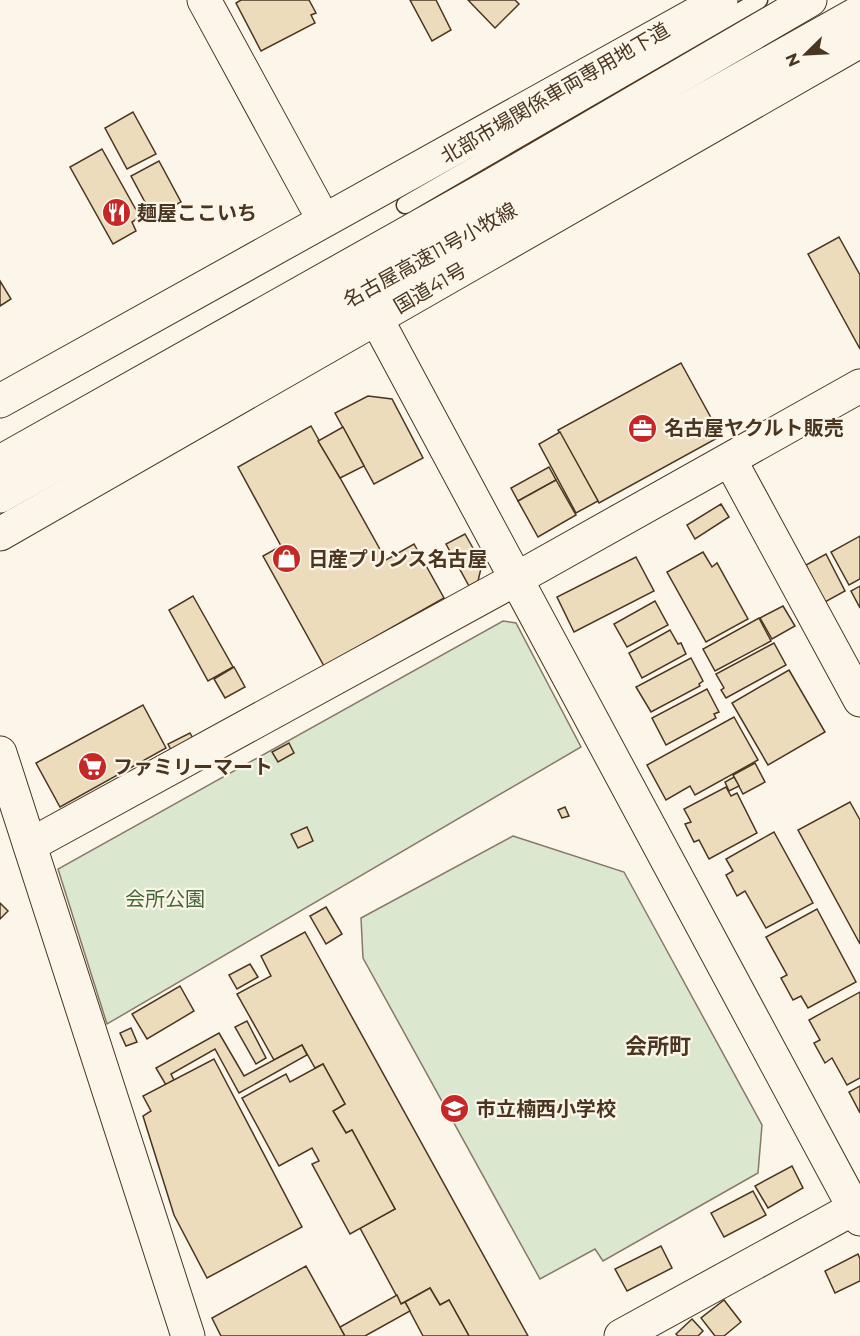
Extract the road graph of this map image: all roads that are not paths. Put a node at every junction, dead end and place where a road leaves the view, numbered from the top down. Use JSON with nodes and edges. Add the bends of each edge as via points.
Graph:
{"nodes":[{"id":1,"x":204,"y":0,"type":"edge"},
{"id":2,"x":680,"y":0,"type":"edge"},
{"id":3,"x":721,"y":0,"type":"edge"},
{"id":4,"x":759,"y":0,"type":"edge"},
{"id":5,"x":810,"y":0,"type":"edge"},
{"id":6,"x":860,"y":12,"type":"edge"},
{"id":7,"x":860,"y":41,"type":"edge"},
{"id":8,"x":315,"y":204,"type":"junction"},
{"id":9,"x":405,"y":205,"type":"dead end"},
{"id":10,"x":376,"y":318,"type":"junction"},
{"id":11,"x":0,"y":377,"type":"edge"},
{"id":12,"x":860,"y":386,"type":"edge"},
{"id":13,"x":0,"y":401,"type":"edge"},
{"id":14,"x":730,"y":460,"type":"junction"},
{"id":15,"x":0,"y":462,"type":"edge"},
{"id":16,"x":0,"y":496,"type":"edge"},
{"id":17,"x":0,"y":534,"type":"edge"},
{"id":18,"x":516,"y":579,"type":"junction"},
{"id":19,"x":860,"y":700,"type":"edge"},
{"id":20,"x":0,"y":753,"type":"edge"},
{"id":21,"x":30,"y":845,"type":"junction"},
{"id":22,"x":858,"y":1211,"type":"edge"},
{"id":23,"x":188,"y":1336,"type":"edge"},
{"id":24,"x":621,"y":1336,"type":"edge"}],
"edges":[{"from":1,"to":8,"type":"main road"},
{"from":2,"to":8,"type":"main road"},
{"from":3,"to":13,"type":"main road"},
{"from":4,"to":9,"type":"lane","name":"北部市場関係車両専用地下道"},
{"from":5,"to":15,"type":"main road","via":[[491,186]]},
{"from":6,"to":16,"type":"main road","name":"名古屋高速11号小牧線"},
{"from":7,"to":10,"type":"main road","name":"国道41号"},
{"from":8,"to":11,"type":"main road"},
{"from":10,"to":17,"type":"main road","name":"国道41号"},
{"from":10,"to":18,"type":"main road"},
{"from":12,"to":14,"type":"main road"},
{"from":14,"to":18,"type":"main road"},
{"from":14,"to":19,"type":"main road"},
{"from":18,"to":21,"type":"main road"},
{"from":18,"to":22,"type":"main road"},
{"from":20,"to":21,"type":"main road"},
{"from":21,"to":23,"type":"main road"},
{"from":22,"to":24,"type":"main road"}]}
